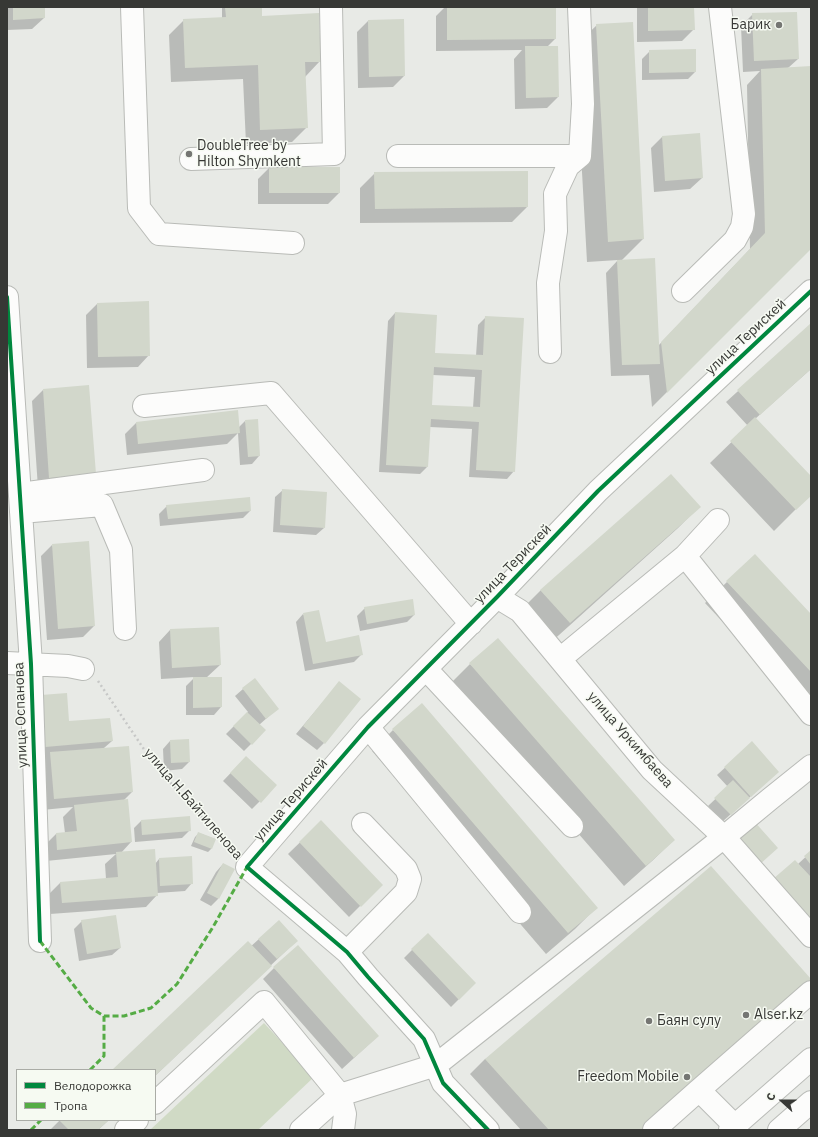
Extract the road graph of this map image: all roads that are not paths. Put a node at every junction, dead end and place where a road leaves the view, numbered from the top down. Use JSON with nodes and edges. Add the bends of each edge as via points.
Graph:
{"nodes":[{"id":1,"x":132,"y":7,"type":"edge"},
{"id":2,"x":331,"y":7,"type":"edge"},
{"id":3,"x":579,"y":7,"type":"edge"},
{"id":4,"x":720,"y":7,"type":"edge"},
{"id":5,"x":398,"y":156,"type":"dead end"},
{"id":6,"x":580,"y":156,"type":"junction"},
{"id":7,"x":191,"y":159,"type":"dead end"},
{"id":8,"x":293,"y":243,"type":"dead end"},
{"id":9,"x":683,"y":291,"type":"dead end"},
{"id":10,"x":811,"y":291,"type":"edge"},
{"id":11,"x":7,"y":296,"type":"edge"},
{"id":12,"x":550,"y":352,"type":"dead end"},
{"id":13,"x":144,"y":406,"type":"dead end"},
{"id":14,"x":203,"y":470,"type":"dead end"},
{"id":15,"x":20,"y":503,"type":"junction"},
{"id":16,"x":718,"y":520,"type":"dead end"},
{"id":17,"x":685,"y":556,"type":"junction"},
{"id":18,"x":497,"y":597,"type":"junction"},
{"id":19,"x":471,"y":624,"type":"junction"},
{"id":20,"x":125,"y":629,"type":"dead end"},
{"id":21,"x":560,"y":659,"type":"junction"},
{"id":22,"x":7,"y":663,"type":"edge"},
{"id":23,"x":31,"y":664,"type":"junction"},
{"id":24,"x":83,"y":669,"type":"road end"},
{"id":25,"x":426,"y":669,"type":"junction"},
{"id":26,"x":811,"y":714,"type":"edge"},
{"id":27,"x":368,"y":727,"type":"junction"},
{"id":28,"x":811,"y":766,"type":"edge"},
{"id":29,"x":363,"y":824,"type":"dead end"},
{"id":30,"x":572,"y":826,"type":"dead end"},
{"id":31,"x":724,"y":837,"type":"junction"},
{"id":32,"x":248,"y":867,"type":"joint"},
{"id":33,"x":520,"y":912,"type":"dead end"},
{"id":34,"x":811,"y":936,"type":"edge"},
{"id":35,"x":40,"y":941,"type":"dead end"},
{"id":36,"x":347,"y":952,"type":"junction"},
{"id":37,"x":811,"y":992,"type":"edge"},
{"id":38,"x":811,"y":1059,"type":"edge"},
{"id":39,"x":436,"y":1065,"type":"junction"},
{"id":40,"x":699,"y":1090,"type":"junction"},
{"id":41,"x":340,"y":1095,"type":"junction"},
{"id":42,"x":156,"y":1102,"type":"edge"},
{"id":43,"x":811,"y":1102,"type":"edge"},
{"id":44,"x":136,"y":1121,"type":"edge"},
{"id":45,"x":732,"y":1128,"type":"edge"},
{"id":46,"x":126,"y":1130,"type":"edge"},
{"id":47,"x":301,"y":1130,"type":"edge"},
{"id":48,"x":343,"y":1130,"type":"edge"},
{"id":49,"x":488,"y":1130,"type":"edge"},
{"id":50,"x":654,"y":1130,"type":"edge"},
{"id":51,"x":779,"y":1130,"type":"edge"}],
"edges":[{"from":1,"to":8,"type":"street","via":[[139,208],[159,234]]},
{"from":2,"to":7,"type":"street","via":[[334,154]]},
{"from":3,"to":6,"type":"street","via":[[583,104]]},
{"from":4,"to":9,"type":"street","via":[[744,214],[742,227],[735,240]]},
{"from":5,"to":6,"type":"street"},
{"from":6,"to":12,"type":"street","via":[[568,166],[555,194],[556,231],[548,283]]},
{"from":10,"to":18,"type":"street","name":"улица Терискей","via":[[598,491]]},
{"from":11,"to":15,"type":"street","name":"улица Оспанова"},
{"from":13,"to":19,"type":"street","via":[[271,393]]},
{"from":14,"to":15,"type":"street"},
{"from":15,"to":20,"type":"street","via":[[102,505],[121,550]]},
{"from":15,"to":23,"type":"street","name":"улица Оспанова"},
{"from":16,"to":17,"type":"street"},
{"from":17,"to":21,"type":"street"},
{"from":17,"to":26,"type":"street"},
{"from":18,"to":19,"type":"street","name":"улица Терискей"},
{"from":18,"to":21,"type":"street","name":"улица Уркимбаева","via":[[520,611]]},
{"from":19,"to":25,"type":"street","name":"улица Терискей"},
{"from":21,"to":31,"type":"street","name":"улица Уркимбаева","via":[[652,770]]},
{"from":22,"to":23,"type":"street"},
{"from":23,"to":24,"type":"street"},
{"from":23,"to":35,"type":"street","name":"улица Оспанова"},
{"from":25,"to":27,"type":"street","name":"улица Терискей"},
{"from":25,"to":30,"type":"street"},
{"from":27,"to":32,"type":"street","name":"улица Терискей"},
{"from":27,"to":33,"type":"street"},
{"from":28,"to":31,"type":"street"},
{"from":29,"to":36,"type":"street","via":[[406,869],[410,879],[406,892]]},
{"from":31,"to":34,"type":"street","name":"улица Уркимбаева"},
{"from":31,"to":39,"type":"street"},
{"from":32,"to":36,"type":"street","name":"улица Н.Байтиленова"},
{"from":36,"to":39,"type":"street","name":"улица Н.Байтиленова","via":[[424,1039]]},
{"from":37,"to":40,"type":"street"},
{"from":38,"to":45,"type":"street"},
{"from":39,"to":41,"type":"street"},
{"from":39,"to":49,"type":"street","name":"улица Н.Байтиленова","via":[[443,1082]]},
{"from":40,"to":45,"type":"street"},
{"from":40,"to":50,"type":"street"},
{"from":41,"to":42,"type":"street","via":[[264,1002]]},
{"from":41,"to":47,"type":"street"},
{"from":41,"to":48,"type":"street","via":[[345,1114]]},
{"from":43,"to":51,"type":"street"},
{"from":44,"to":46,"type":"street"}]}
